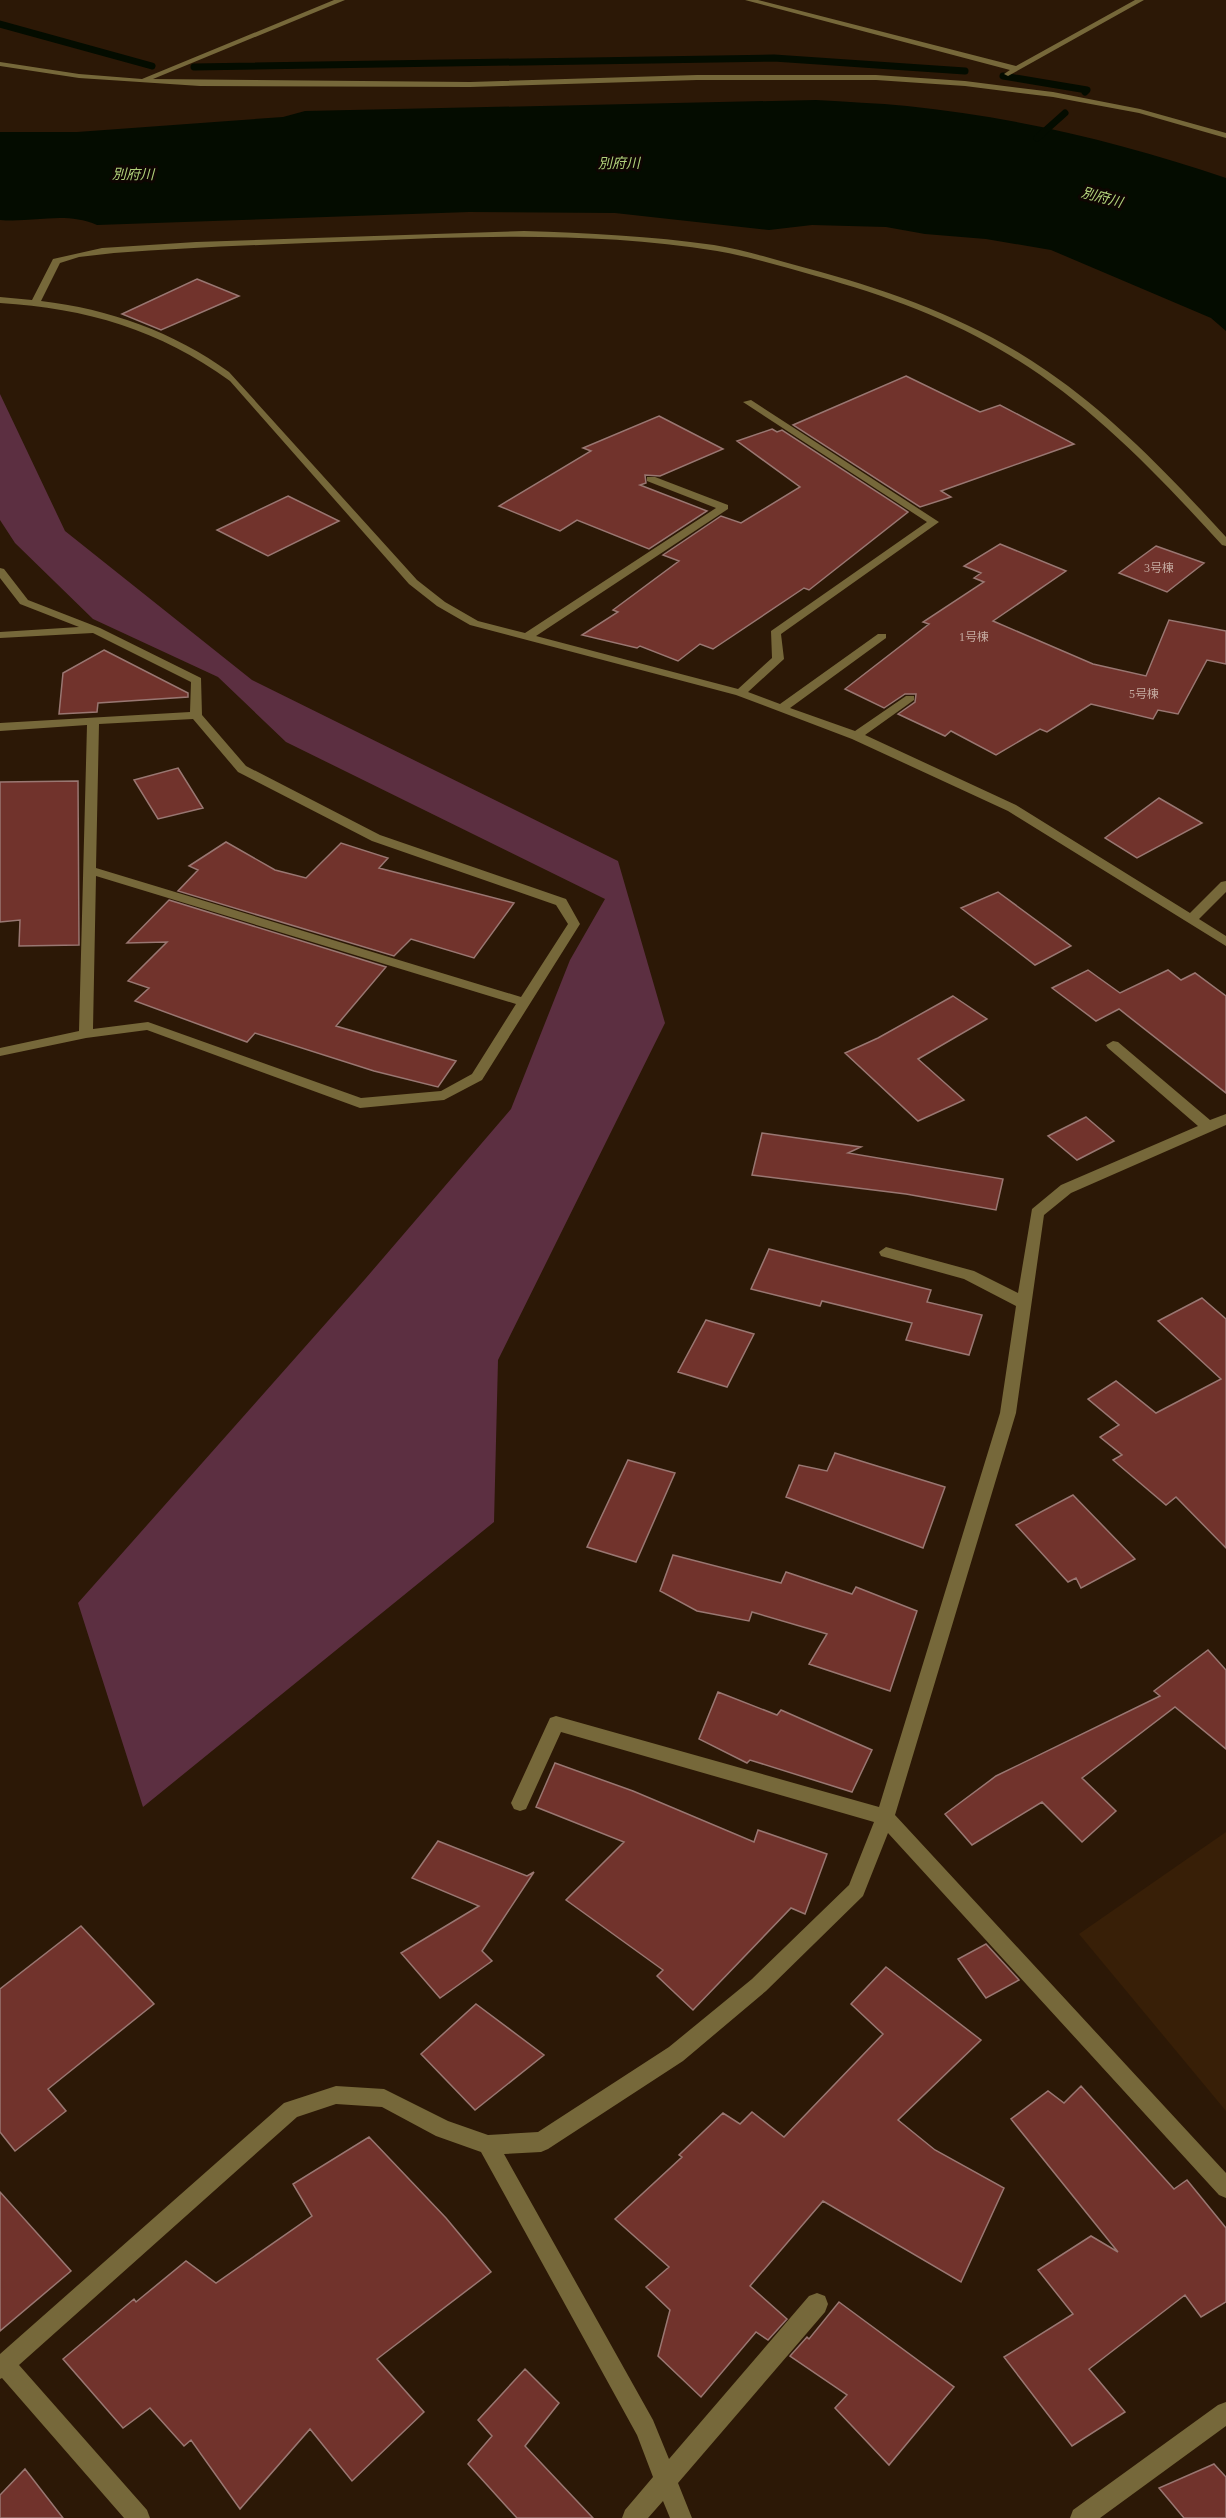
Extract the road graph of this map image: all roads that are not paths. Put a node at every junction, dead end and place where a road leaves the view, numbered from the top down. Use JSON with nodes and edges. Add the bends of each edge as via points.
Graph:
{"nodes":[{"id":1,"x":341,"y":0,"type":"edge"},
{"id":2,"x":749,"y":0,"type":"edge"},
{"id":3,"x":1140,"y":0,"type":"edge"},
{"id":4,"x":0,"y":64,"type":"edge"},
{"id":5,"x":1017,"y":69,"type":"junction"},
{"id":6,"x":140,"y":82,"type":"junction"},
{"id":7,"x":987,"y":84,"type":"junction"},
{"id":8,"x":1226,"y":136,"type":"edge"},
{"id":9,"x":0,"y":300,"type":"edge"},
{"id":10,"x":36,"y":302,"type":"junction"},
{"id":11,"x":748,"y":402,"type":"dead end"},
{"id":12,"x":651,"y":479,"type":"dead end"},
{"id":13,"x":1226,"y":543,"type":"edge"},
{"id":14,"x":0,"y":571,"type":"edge"},
{"id":15,"x":96,"y":630,"type":"junction"},
{"id":16,"x":0,"y":635,"type":"edge"},
{"id":17,"x":528,"y":636,"type":"junction"},
{"id":18,"x":882,"y":636,"type":"dead end"},
{"id":19,"x":740,"y":693,"type":"junction"},
{"id":20,"x":910,"y":698,"type":"dead end"},
{"id":21,"x":782,"y":708,"type":"junction"},
{"id":22,"x":196,"y":715,"type":"junction"},
{"id":23,"x":93,"y":722,"type":"junction"},
{"id":24,"x":0,"y":727,"type":"edge"},
{"id":25,"x":856,"y":736,"type":"junction"},
{"id":26,"x":90,"y":870,"type":"junction"},
{"id":27,"x":1226,"y":885,"type":"edge"},
{"id":28,"x":1192,"y":919,"type":"junction"},
{"id":29,"x":1226,"y":942,"type":"edge"},
{"id":30,"x":524,"y":1002,"type":"junction"},
{"id":31,"x":86,"y":1034,"type":"junction"},
{"id":32,"x":1113,"y":1045,"type":"dead end"},
{"id":33,"x":0,"y":1052,"type":"edge"},
{"id":34,"x":1226,"y":1119,"type":"edge"},
{"id":35,"x":1209,"y":1127,"type":"junction"},
{"id":36,"x":886,"y":1252,"type":"dead end"},
{"id":37,"x":1024,"y":1303,"type":"junction"},
{"id":38,"x":520,"y":1803,"type":"dead end"},
{"id":39,"x":885,"y":1816,"type":"junction"},
{"id":40,"x":488,"y":2145,"type":"junction"},
{"id":41,"x":1226,"y":2188,"type":"edge"},
{"id":42,"x":817,"y":2304,"type":"dead end"},
{"id":43,"x":2,"y":2366,"type":"edge"},
{"id":44,"x":1226,"y":2413,"type":"edge"},
{"id":45,"x":666,"y":2479,"type":"junction"},
{"id":46,"x":139,"y":2518,"type":"edge"},
{"id":47,"x":633,"y":2518,"type":"edge"},
{"id":48,"x":681,"y":2518,"type":"edge"},
{"id":49,"x":1081,"y":2518,"type":"edge"}],
"edges":[{"from":1,"to":6,"type":"street"},
{"from":2,"to":5,"type":"street"},
{"from":3,"to":5,"type":"street"},
{"from":4,"to":6,"type":"street"},
{"from":5,"to":7,"type":"street"},
{"from":6,"to":7,"type":"street","via":[[506,84],[773,75]]},
{"from":7,"to":8,"type":"street","via":[[1131,109]]},
{"from":9,"to":10,"type":"street"},
{"from":10,"to":13,"type":"street","via":[[56,261],[90,252],[479,234],[643,239],[717,248],[835,278],[922,306],[981,335],[1094,412],[1178,491]]},
{"from":10,"to":17,"type":"street","via":[[142,328],[204,358],[233,379],[413,582],[474,623]]},
{"from":11,"to":19,"type":"street","via":[[934,522],[775,633],[778,659]]},
{"from":12,"to":17,"type":"street","via":[[724,507]]},
{"from":14,"to":15,"type":"street","via":[[24,602]]},
{"from":15,"to":16,"type":"street"},
{"from":15,"to":22,"type":"street","via":[[197,680]]},
{"from":17,"to":19,"type":"street"},
{"from":18,"to":21,"type":"street"},
{"from":19,"to":21,"type":"street"},
{"from":20,"to":25,"type":"street"},
{"from":21,"to":25,"type":"street"},
{"from":22,"to":23,"type":"street"},
{"from":22,"to":30,"type":"street","via":[[242,769],[376,838],[561,902],[574,924]]},
{"from":23,"to":24,"type":"street"},
{"from":23,"to":26,"type":"street"},
{"from":25,"to":28,"type":"street","via":[[1012,808]]},
{"from":26,"to":30,"type":"street"},
{"from":26,"to":31,"type":"street"},
{"from":27,"to":28,"type":"street"},
{"from":28,"to":29,"type":"street"},
{"from":30,"to":31,"type":"street","via":[[477,1077],[444,1095],[360,1103],[148,1026]]},
{"from":31,"to":33,"type":"street"},
{"from":32,"to":35,"type":"street"},
{"from":34,"to":35,"type":"street"},
{"from":35,"to":37,"type":"street","via":[[1066,1189],[1037,1213]]},
{"from":36,"to":37,"type":"street","via":[[969,1275]]},
{"from":37,"to":39,"type":"street","via":[[1008,1413]]},
{"from":38,"to":39,"type":"street","via":[[556,1723]]},
{"from":39,"to":40,"type":"street","via":[[856,1890],[759,1984],[676,2054],[541,2142]]},
{"from":39,"to":41,"type":"street"},
{"from":40,"to":43,"type":"street","via":[[443,2129],[384,2098],[336,2094],[291,2110]]},
{"from":40,"to":45,"type":"street","via":[[645,2428]]},
{"from":42,"to":45,"type":"street"},
{"from":43,"to":46,"type":"street"},
{"from":44,"to":49,"type":"street"},
{"from":45,"to":47,"type":"street"},
{"from":45,"to":48,"type":"street"}]}
